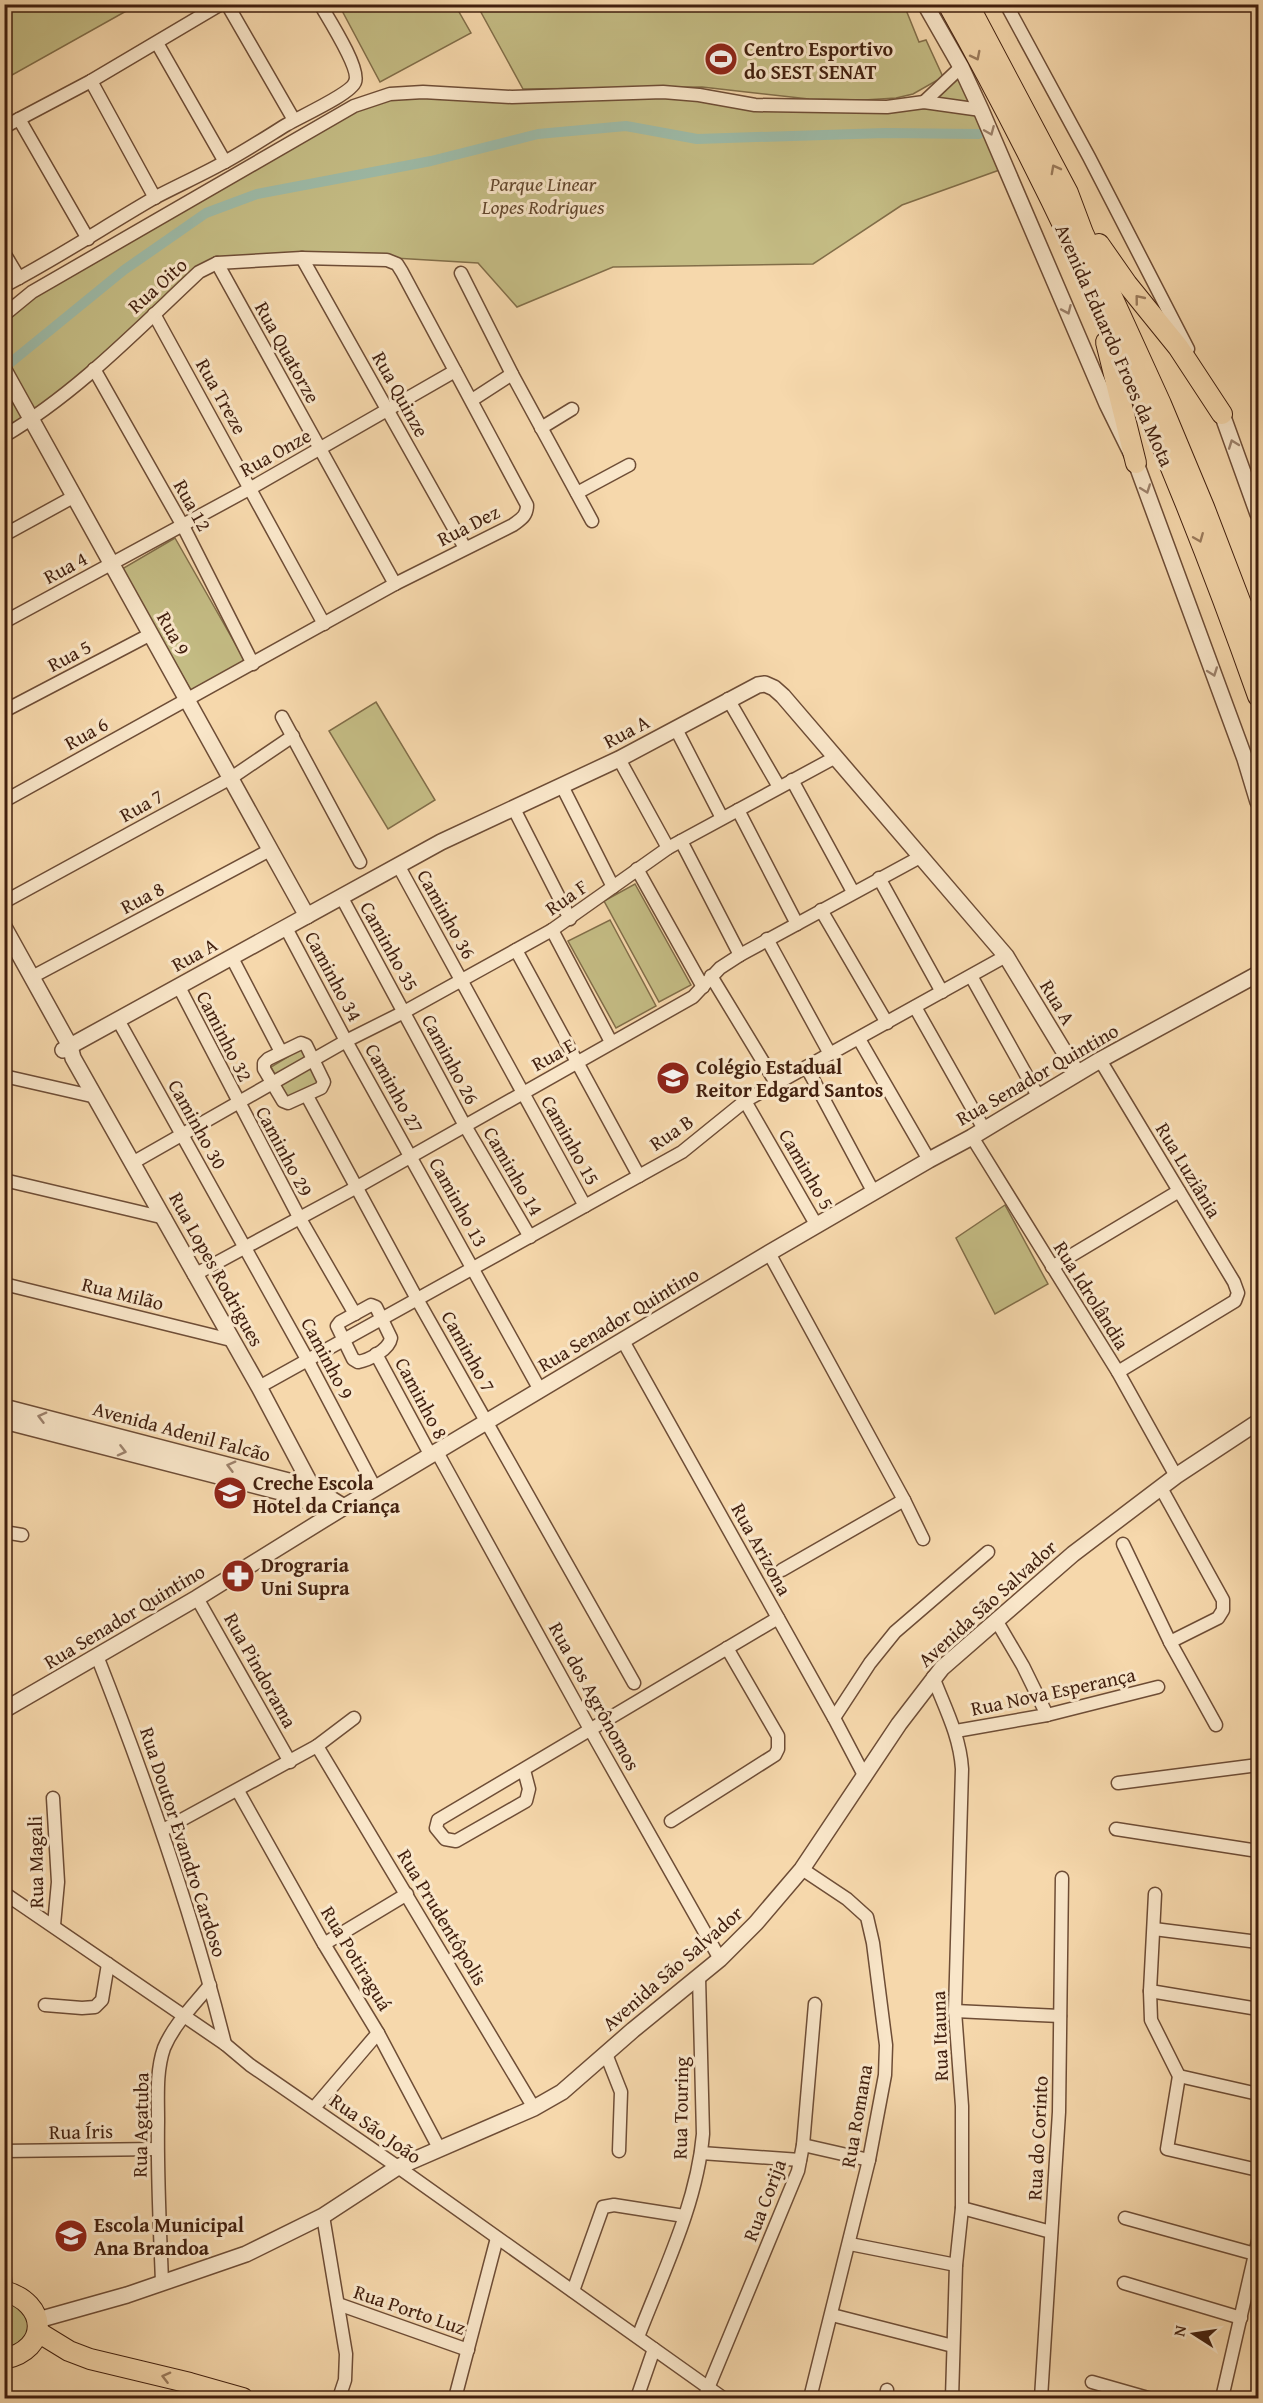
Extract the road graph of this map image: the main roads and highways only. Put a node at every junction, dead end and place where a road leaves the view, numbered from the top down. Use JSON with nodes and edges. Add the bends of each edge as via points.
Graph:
{"nodes":[{"id":1,"x":948,"y":4,"type":"edge"},
{"id":2,"x":968,"y":4,"type":"edge"},
{"id":3,"x":1068,"y":193,"type":"junction"},
{"id":4,"x":1081,"y":266,"type":"junction"},
{"id":5,"x":1222,"y":414,"type":"road end"},
{"id":6,"x":1136,"y":463,"type":"road end"},
{"id":7,"x":1258,"y":648,"type":"edge"},
{"id":8,"x":1258,"y":696,"type":"edge"},
{"id":9,"x":5,"y":2285,"type":"edge"},
{"id":10,"x":38,"y":2326,"type":"junction"},
{"id":11,"x":4,"y":2359,"type":"edge"},
{"id":12,"x":243,"y":2398,"type":"edge"}],
"edges":[{"from":1,"to":4,"type":"main road","name":"Avenida Eduardo Froes da Mota","one_way":true},
{"from":3,"to":2,"type":"main road","name":"Avenida Eduardo Froes da Mota","one_way":true},
{"from":5,"to":3,"type":"main road","one_way":true,"via":[[1178,347],[1106,256]]},
{"from":3,"to":7,"type":"main road","name":"Avenida Eduardo Froes da Mota","via":[[1187,466]]},
{"from":4,"to":6,"type":"main road","via":[[1105,338]]},
{"from":4,"to":8,"type":"main road","name":"Avenida Eduardo Froes da Mota","one_way":true,"via":[[1151,418]]},
{"from":9,"to":10,"type":"main road","via":[[32,2307]]},
{"from":10,"to":11,"type":"main road","via":[[33,2342],[22,2352]]},
{"from":12,"to":10,"type":"main road","one_way":true,"via":[[90,2359],[69,2351]]}]}
